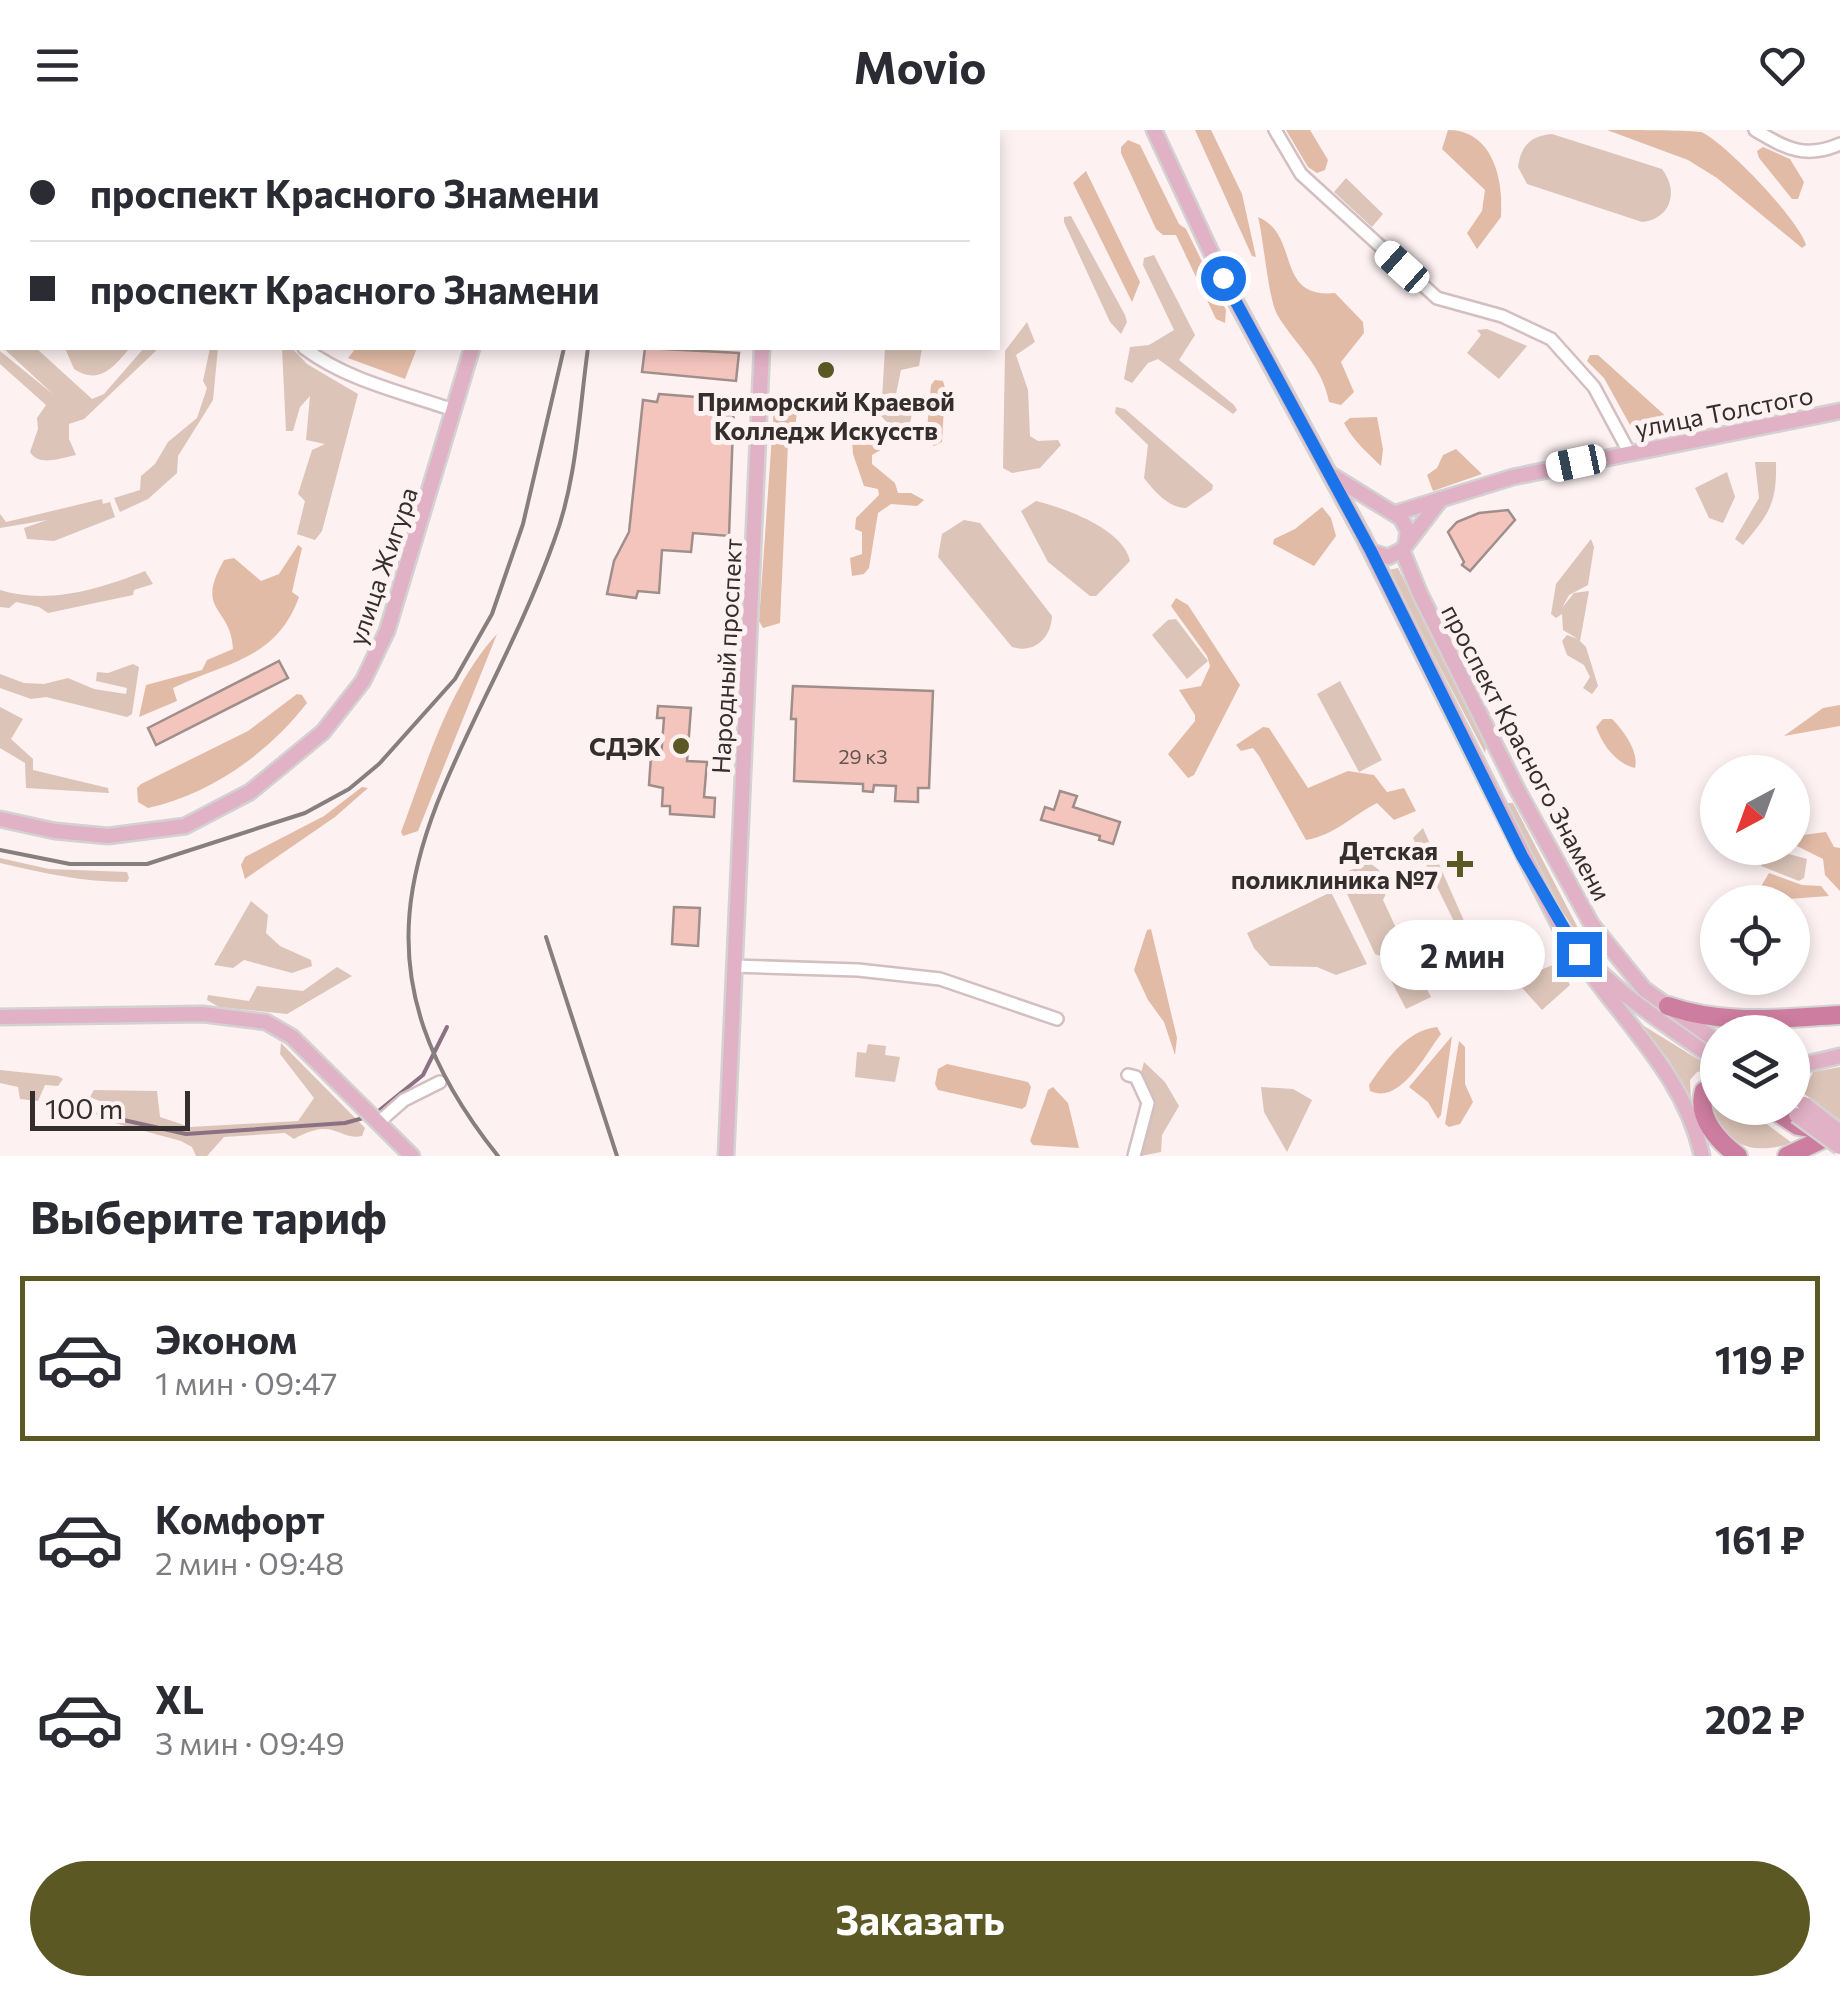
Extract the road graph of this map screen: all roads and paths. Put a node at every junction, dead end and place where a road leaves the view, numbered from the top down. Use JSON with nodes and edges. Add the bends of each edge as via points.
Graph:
{"nodes":[{"id":1,"x":1154,"y":130,"type":"edge"},
{"id":2,"x":1275,"y":130,"type":"edge"},
{"id":3,"x":1756,"y":130,"type":"edge"},
{"id":4,"x":1840,"y":144,"type":"edge"},
{"id":5,"x":307,"y":350,"type":"edge"},
{"id":6,"x":471,"y":350,"type":"edge"},
{"id":7,"x":762,"y":350,"type":"edge"},
{"id":8,"x":453,"y":410,"type":"junction"},
{"id":9,"x":1840,"y":411,"type":"edge"},
{"id":10,"x":1629,"y":452,"type":"junction"},
{"id":11,"x":1328,"y":472,"type":"junction"},
{"id":12,"x":1442,"y":498,"type":"junction"},
{"id":13,"x":1390,"y":512,"type":"junction"},
{"id":14,"x":1363,"y":536,"type":"junction"},
{"id":15,"x":1404,"y":547,"type":"junction"},
{"id":16,"x":1371,"y":551,"type":"junction"},
{"id":17,"x":1503,"y":762,"type":"junction"},
{"id":18,"x":1482,"y":772,"type":"junction"},
{"id":19,"x":0,"y":819,"type":"edge"},
{"id":20,"x":1579,"y":954,"type":"junction"},
{"id":21,"x":735,"y":966,"type":"junction"},
{"id":22,"x":1668,"y":1006,"type":"junction"},
{"id":23,"x":1840,"y":1015,"type":"edge"},
{"id":24,"x":0,"y":1018,"type":"edge"},
{"id":25,"x":1056,"y":1019,"type":"dead end"},
{"id":26,"x":1700,"y":1029,"type":"edge"},
{"id":27,"x":1700,"y":1048,"type":"edge"},
{"id":28,"x":1840,"y":1056,"type":"edge"},
{"id":29,"x":1810,"y":1063,"type":"edge"},
{"id":30,"x":1128,"y":1074,"type":"dead end"},
{"id":31,"x":440,"y":1082,"type":"dead end"},
{"id":32,"x":1810,"y":1114,"type":"edge"},
{"id":33,"x":377,"y":1121,"type":"junction"},
{"id":34,"x":1810,"y":1122,"type":"edge"},
{"id":35,"x":1711,"y":1125,"type":"edge"},
{"id":36,"x":1816,"y":1129,"type":"joint"},
{"id":37,"x":1840,"y":1131,"type":"edge"},
{"id":38,"x":1840,"y":1148,"type":"edge"},
{"id":39,"x":412,"y":1156,"type":"edge"},
{"id":40,"x":726,"y":1156,"type":"edge"},
{"id":41,"x":1134,"y":1156,"type":"edge"},
{"id":42,"x":1702,"y":1156,"type":"edge"},
{"id":43,"x":1738,"y":1156,"type":"edge"},
{"id":44,"x":1787,"y":1156,"type":"edge"}],
"edges":[{"from":1,"to":11,"type":"main road","name":"проспект Красного Знамени","via":[[1223,278]]},
{"from":2,"to":10,"type":"street","via":[[1301,174],[1437,298],[1502,316],[1551,339],[1594,387]]},
{"from":3,"to":4,"type":"street","via":[[1805,154]]},
{"from":5,"to":8,"type":"street","via":[[368,384]]},
{"from":6,"to":8,"type":"main road","name":"улица Жигура"},
{"from":7,"to":21,"type":"main road","name":"Народный проспект"},
{"from":8,"to":19,"type":"main road","name":"улица Жигура","via":[[387,631],[352,697],[303,752],[250,792],[185,826],[108,836]]},
{"from":9,"to":10,"type":"main road","name":"улица Толстого"},
{"from":10,"to":12,"type":"main road","name":"улица Толстого"},
{"from":11,"to":13,"type":"main road","name":"проспект Красного Знамени"},
{"from":11,"to":14,"type":"main road","name":"проспект Красного Знамени"},
{"from":12,"to":13,"type":"main road","name":"улица Толстого"},
{"from":12,"to":15,"type":"main road"},
{"from":13,"to":14,"type":"main road","via":[[1369,519]]},
{"from":13,"to":15,"type":"main road","name":"проспект Красного Знамени","via":[[1407,528]]},
{"from":14,"to":16,"type":"main road","name":"проспект Красного Знамени"},
{"from":15,"to":16,"type":"main road","via":[[1385,558]]},
{"from":15,"to":17,"type":"main road","name":"проспект Красного Знамени","via":[[1420,594]]},
{"from":16,"to":18,"type":"main road","name":"проспект Красного Знамени"},
{"from":17,"to":18,"type":"main road"},
{"from":17,"to":22,"type":"main road","name":"проспект Красного Знамени","via":[[1592,925],[1631,976]]},
{"from":18,"to":20,"type":"main road","name":"проспект Красного Знамени"},
{"from":20,"to":27,"type":"main road","name":"проспект Красного Знамени","via":[[1622,994]]},
{"from":20,"to":42,"type":"main road","via":[[1676,1084]]},
{"from":21,"to":25,"type":"street","via":[[940,978]]},
{"from":21,"to":40,"type":"main road","name":"Народный проспект"},
{"from":22,"to":23,"type":"highway","via":[[1736,1021]]},
{"from":22,"to":26,"type":"main road","name":"проспект Красного Знамени"},
{"from":24,"to":33,"type":"main road","via":[[203,1014],[266,1022],[292,1037]]},
{"from":28,"to":29,"type":"main road"},
{"from":30,"to":41,"type":"street","via":[[1136,1076],[1148,1103]]},
{"from":31,"to":33,"type":"street"},
{"from":32,"to":37,"type":"main road","bridge":true},
{"from":33,"to":39,"type":"main road"},
{"from":34,"to":36,"type":"highway","bridge":true},
{"from":35,"to":43,"type":"highway"},
{"from":36,"to":38,"type":"main road","bridge":true},
{"from":37,"to":44,"type":"highway"}]}
